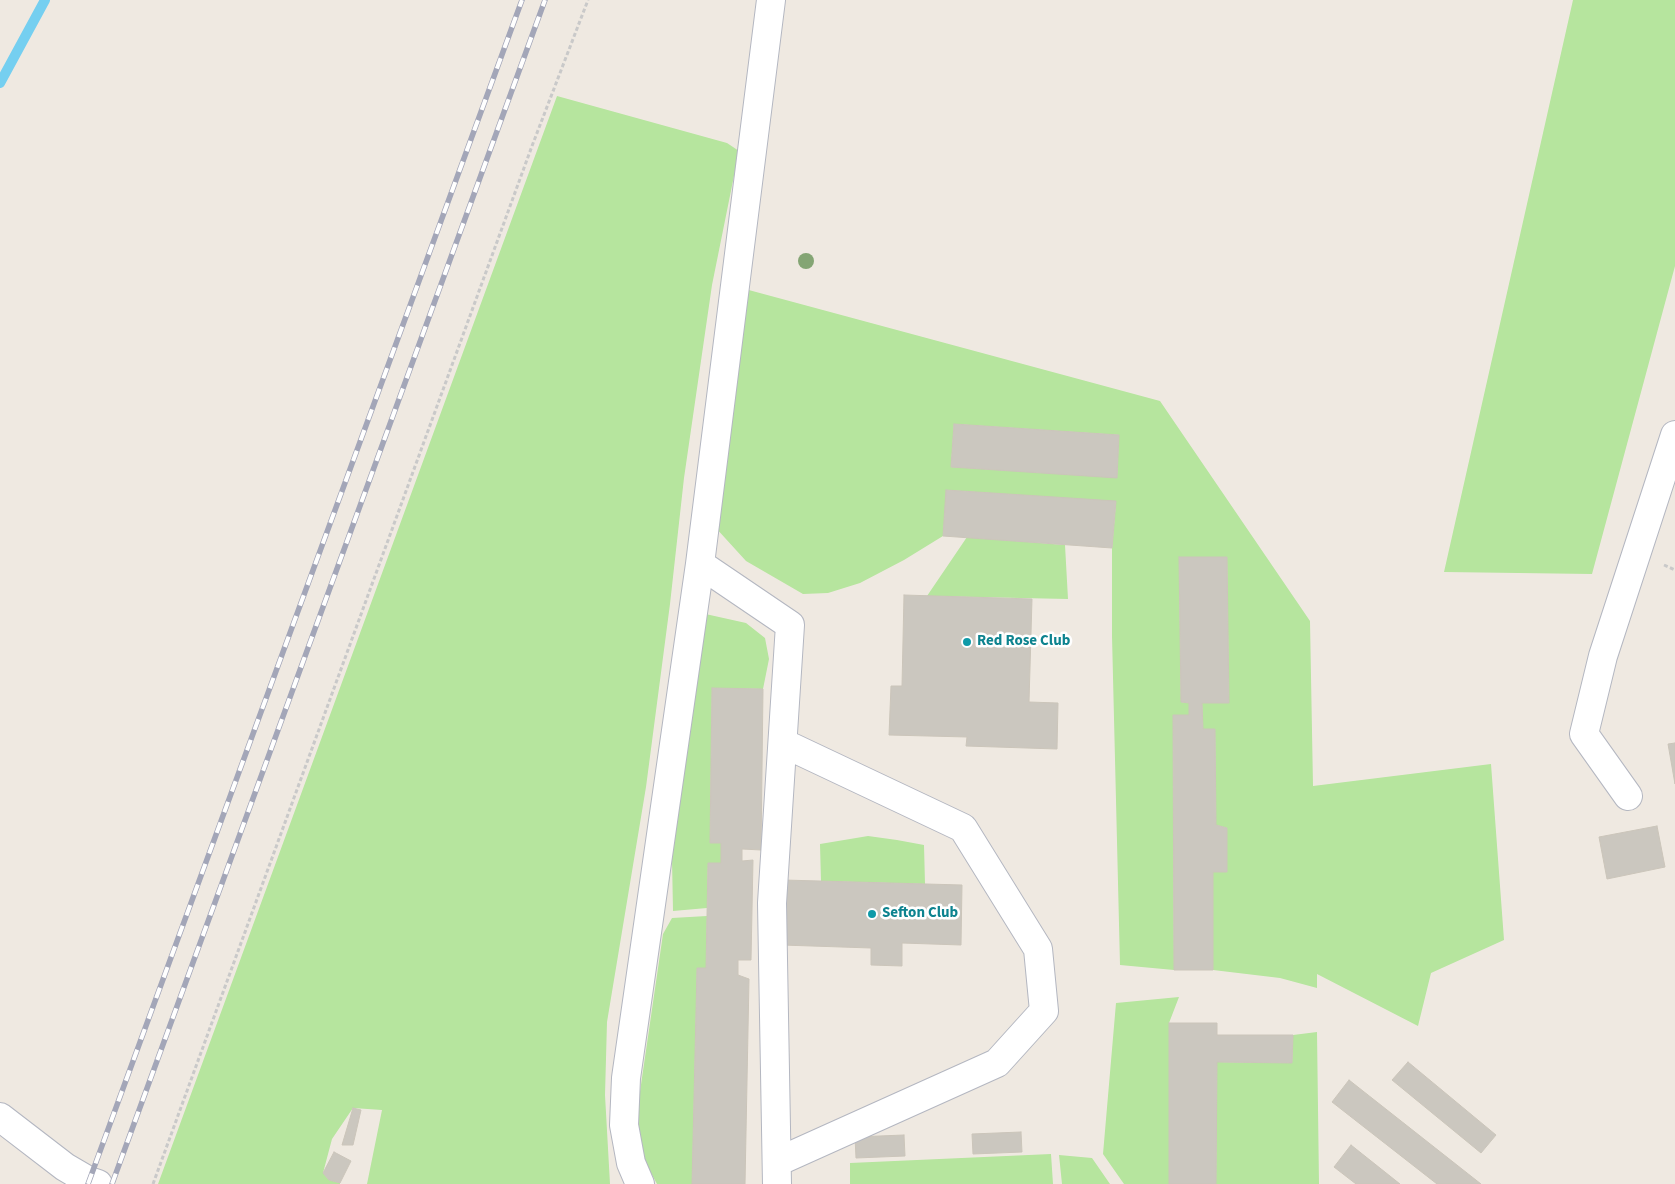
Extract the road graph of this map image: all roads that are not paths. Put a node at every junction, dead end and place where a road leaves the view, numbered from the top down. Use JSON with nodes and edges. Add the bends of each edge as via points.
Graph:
{"nodes":[{"id":1,"x":770,"y":0,"type":"edge"},
{"id":2,"x":1675,"y":435,"type":"edge"},
{"id":3,"x":700,"y":564,"type":"junction"},
{"id":4,"x":783,"y":743,"type":"junction"},
{"id":5,"x":1628,"y":796,"type":"dead end"},
{"id":6,"x":0,"y":1117,"type":"edge"},
{"id":7,"x":777,"y":1173,"type":"edge"},
{"id":8,"x":98,"y":1184,"type":"edge"},
{"id":9,"x":640,"y":1184,"type":"edge"}],
"edges":[{"from":1,"to":3,"type":"street"},
{"from":2,"to":5,"type":"street","via":[[1603,656],[1584,734]]},
{"from":3,"to":4,"type":"street","via":[[790,625]]},
{"from":3,"to":9,"type":"street","via":[[626,1078],[624,1125],[630,1163]]},
{"from":4,"to":7,"type":"street","via":[[772,903]]},
{"from":4,"to":7,"type":"street","via":[[963,828],[1038,949],[1044,1011],[998,1063]]},
{"from":6,"to":8,"type":"street","via":[[65,1167]]}]}
